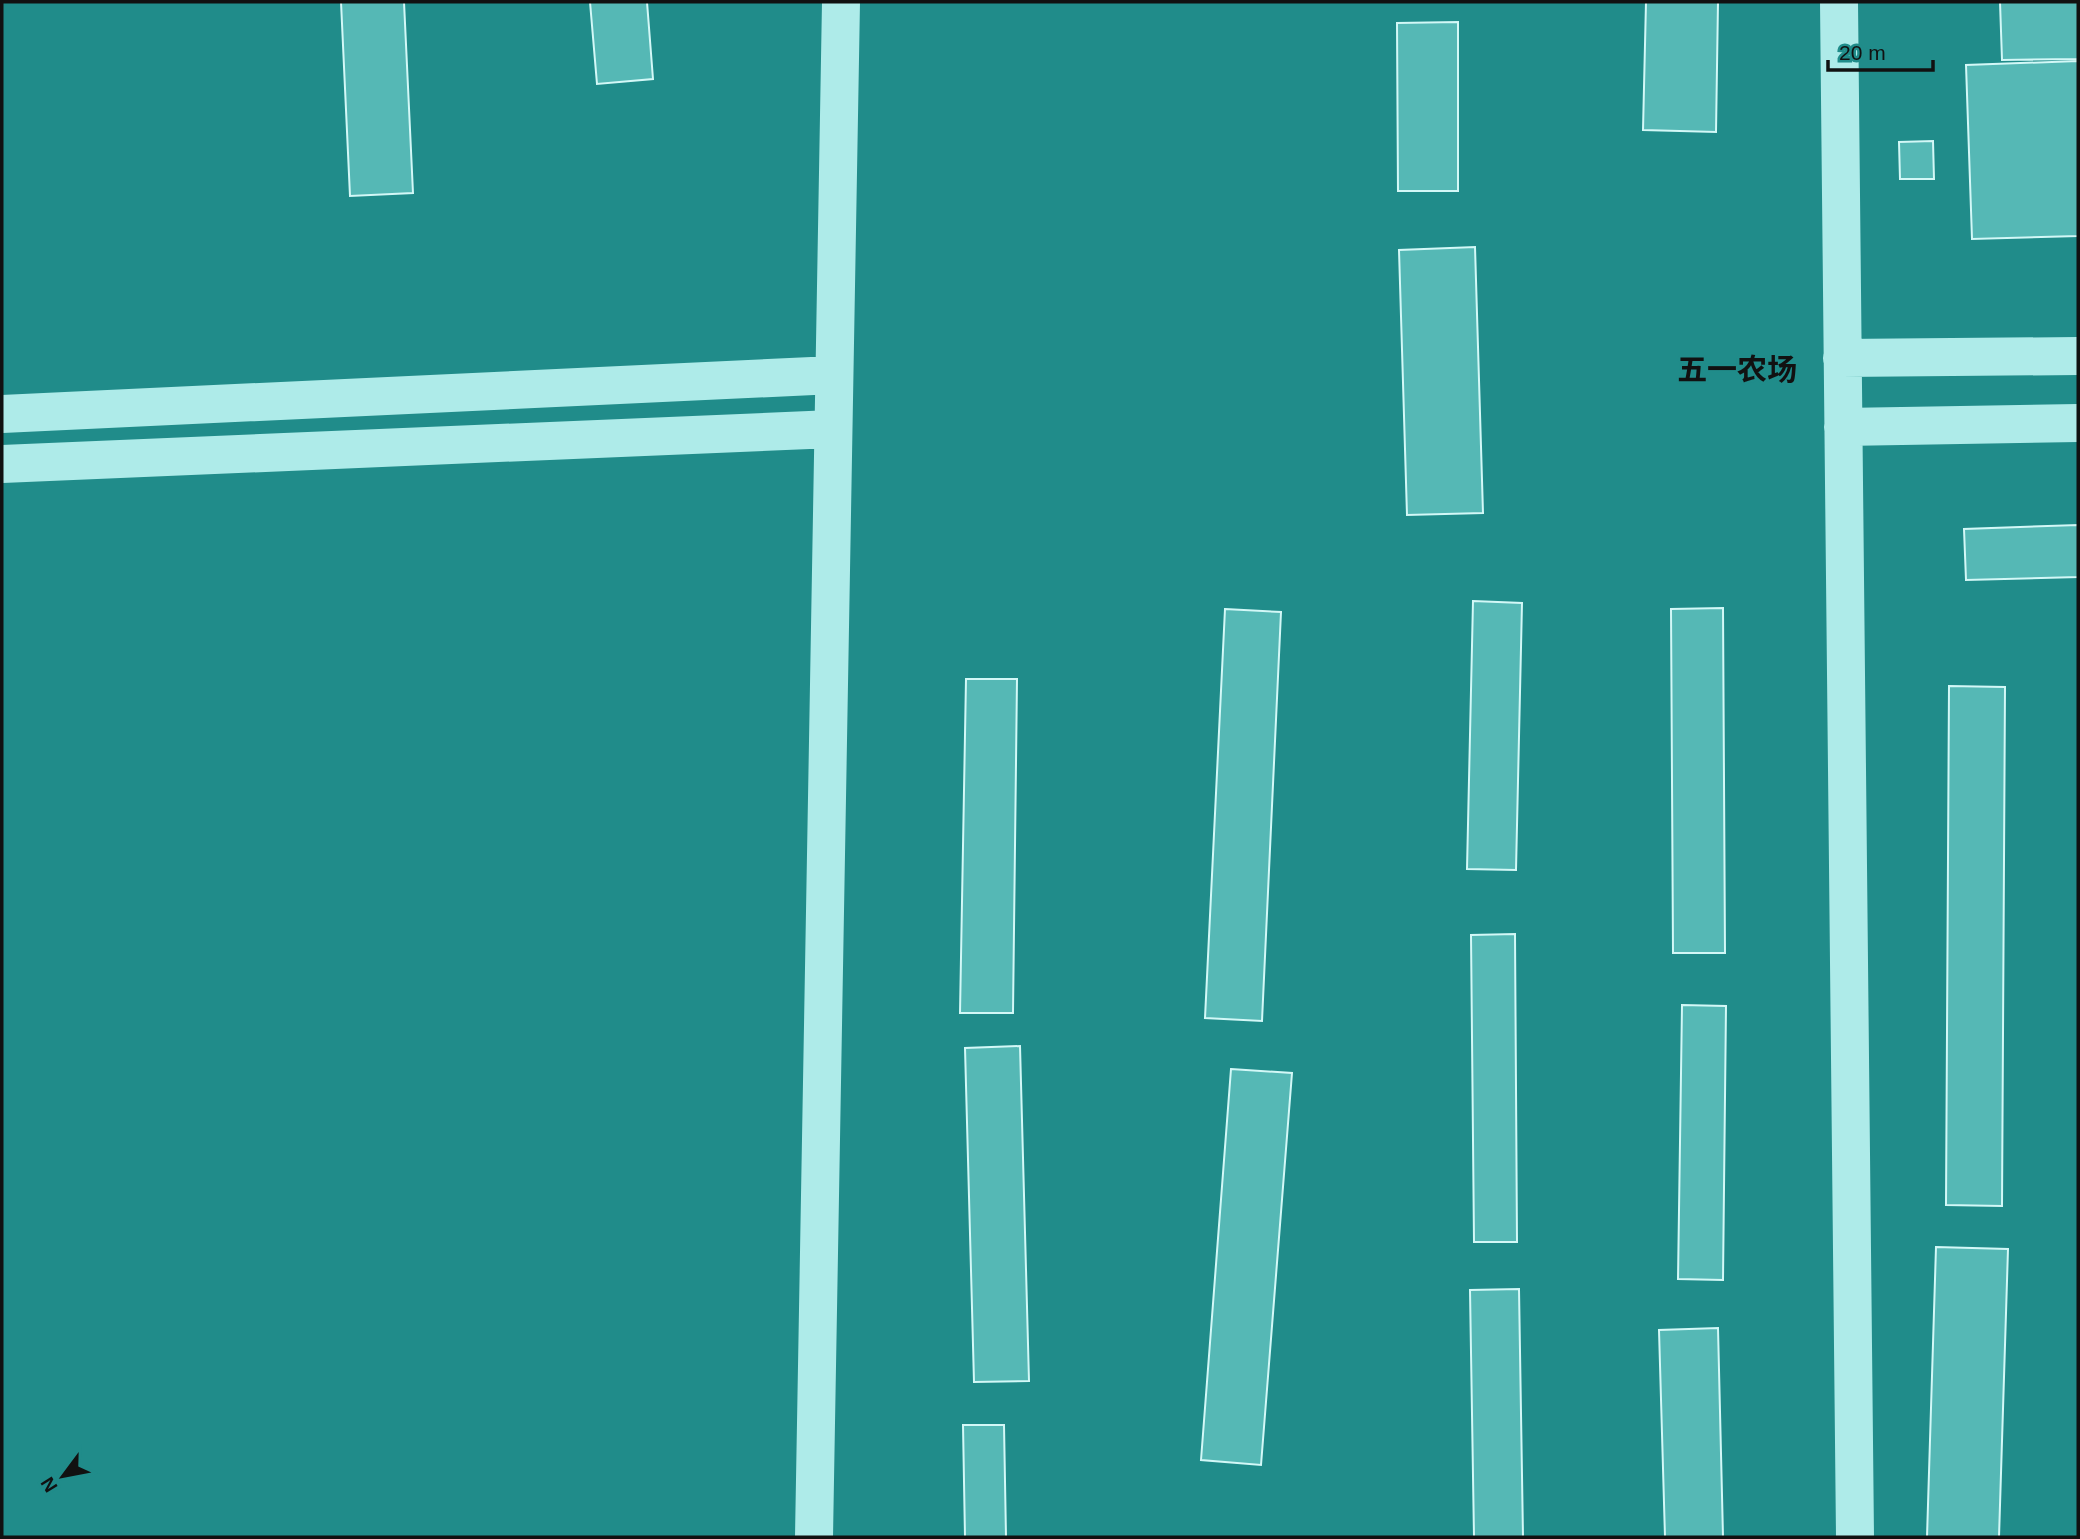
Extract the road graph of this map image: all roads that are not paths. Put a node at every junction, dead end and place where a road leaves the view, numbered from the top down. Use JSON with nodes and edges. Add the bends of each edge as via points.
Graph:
{"nodes":[{"id":1,"x":841,"y":2,"type":"edge"},
{"id":2,"x":1839,"y":2,"type":"edge"},
{"id":3,"x":2078,"y":356,"type":"edge"},
{"id":4,"x":1842,"y":358,"type":"junction"},
{"id":5,"x":834,"y":374,"type":"junction"},
{"id":6,"x":2,"y":414,"type":"edge"},
{"id":7,"x":2078,"y":423,"type":"edge"},
{"id":8,"x":1843,"y":427,"type":"junction"},
{"id":9,"x":834,"y":429,"type":"junction"},
{"id":10,"x":2,"y":464,"type":"edge"},
{"id":11,"x":814,"y":1537,"type":"edge"},
{"id":12,"x":1855,"y":1537,"type":"edge"}],
"edges":[{"from":1,"to":5,"type":"street"},
{"from":2,"to":4,"type":"street"},
{"from":3,"to":4,"type":"street"},
{"from":4,"to":8,"type":"street"},
{"from":5,"to":6,"type":"street"},
{"from":5,"to":9,"type":"street"},
{"from":7,"to":8,"type":"street"},
{"from":8,"to":12,"type":"street"},
{"from":9,"to":10,"type":"street"},
{"from":9,"to":11,"type":"street"}]}
